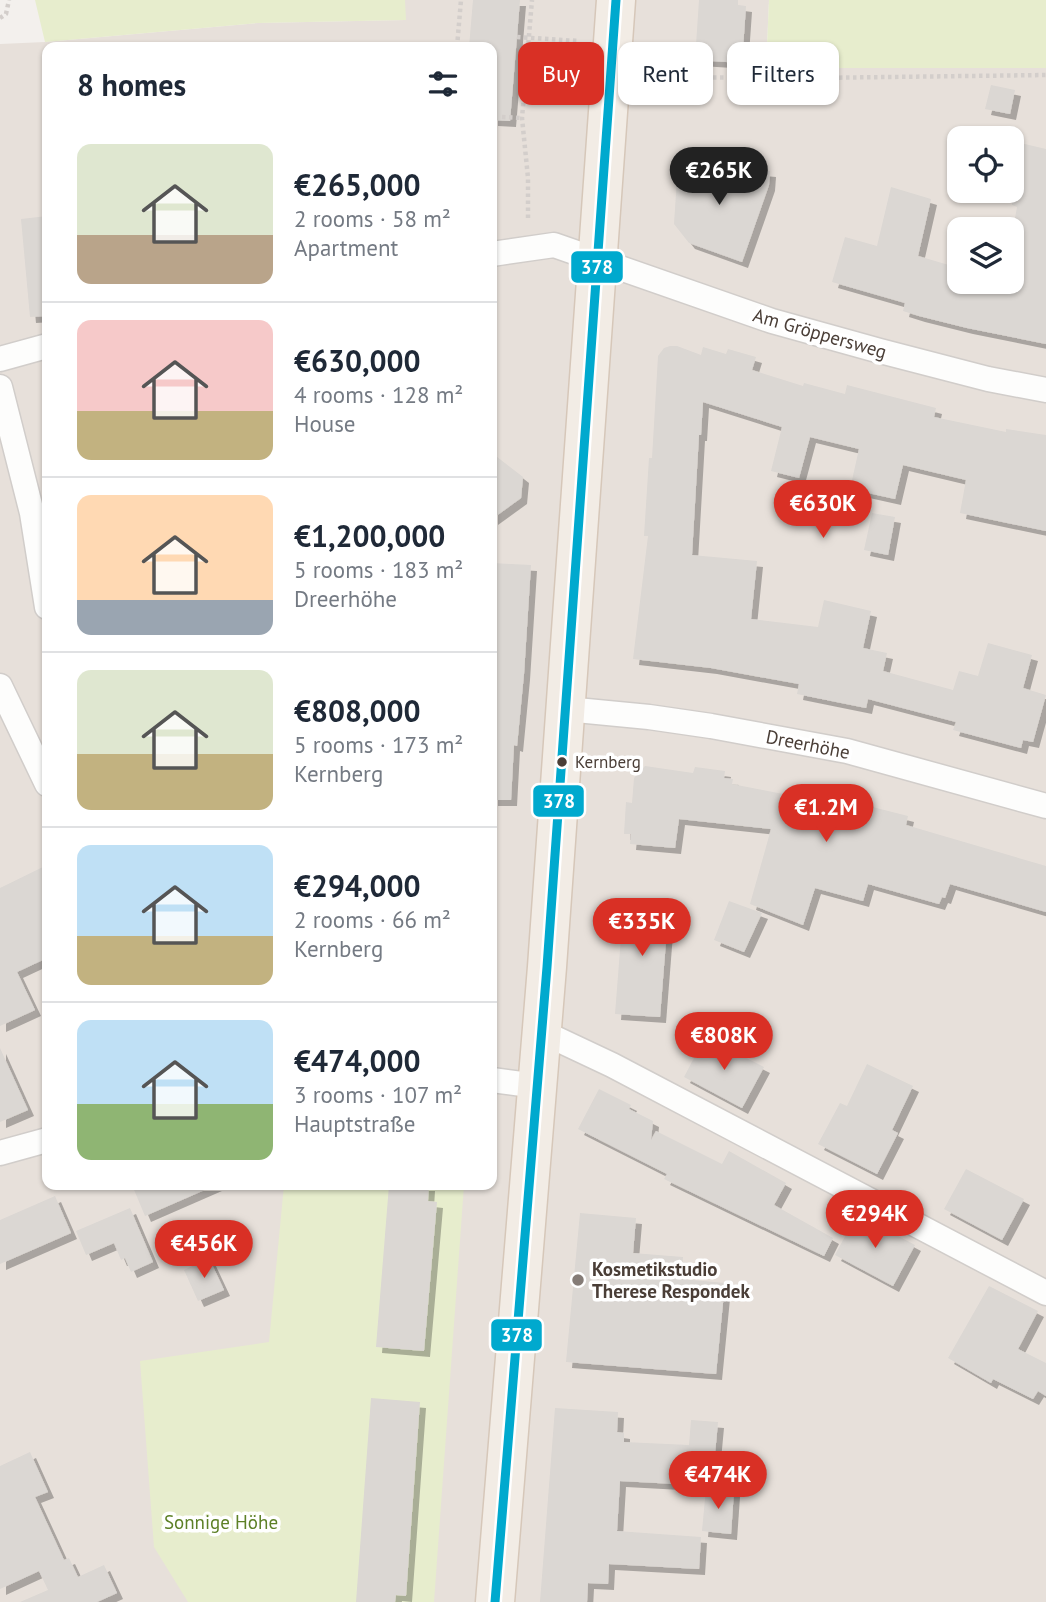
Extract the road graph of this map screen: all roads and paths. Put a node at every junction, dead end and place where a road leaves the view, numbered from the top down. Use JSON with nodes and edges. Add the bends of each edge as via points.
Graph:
{"nodes":[{"id":1,"x":9,"y":0,"type":"edge"},
{"id":2,"x":461,"y":0,"type":"edge"},
{"id":3,"x":532,"y":0,"type":"edge"},
{"id":4,"x":0,"y":18,"type":"edge"},
{"id":5,"x":517,"y":37,"type":"dead end"},
{"id":6,"x":529,"y":37,"type":"junction"},
{"id":7,"x":613,"y":39,"type":"edge"},
{"id":8,"x":457,"y":42,"type":"edge"},
{"id":9,"x":1046,"y":75,"type":"edge"},
{"id":10,"x":502,"y":117,"type":"dead end"},
{"id":11,"x":522,"y":118,"type":"junction"},
{"id":12,"x":528,"y":218,"type":"dead end"},
{"id":13,"x":497,"y":253,"type":"edge"},
{"id":14,"x":598,"y":260,"type":"junction"},
{"id":15,"x":42,"y":347,"type":"edge"},
{"id":16,"x":0,"y":359,"type":"edge"},
{"id":17,"x":0,"y":387,"type":"edge"},
{"id":18,"x":1046,"y":390,"type":"edge"},
{"id":19,"x":42,"y":576,"type":"edge"},
{"id":20,"x":0,"y":686,"type":"edge"},
{"id":21,"x":566,"y":709,"type":"junction"},
{"id":22,"x":42,"y":774,"type":"edge"},
{"id":23,"x":1046,"y":806,"type":"edge"},
{"id":24,"x":542,"y":1032,"type":"junction"},
{"id":25,"x":497,"y":1081,"type":"edge"},
{"id":26,"x":537,"y":1086,"type":"junction"},
{"id":27,"x":42,"y":1141,"type":"edge"},
{"id":28,"x":0,"y":1153,"type":"edge"},
{"id":29,"x":1046,"y":1293,"type":"edge"},
{"id":30,"x":495,"y":1602,"type":"edge"}],
"edges":[{"from":1,"to":4,"type":"path","via":[[6,15]]},
{"from":2,"to":8,"type":"path"},
{"from":3,"to":6,"type":"path"},
{"from":5,"to":6,"type":"path"},
{"from":6,"to":7,"type":"path"},
{"from":6,"to":11,"type":"path"},
{"from":7,"to":9,"type":"path","via":[[810,78]]},
{"from":7,"to":14,"type":"main road"},
{"from":10,"to":11,"type":"path"},
{"from":11,"to":12,"type":"path"},
{"from":13,"to":14,"type":"street","name":"Am Gröppersweg","via":[[554,245]]},
{"from":14,"to":18,"type":"street","name":"Am Gröppersweg","via":[[772,321]]},
{"from":14,"to":21,"type":"main road"},
{"from":15,"to":16,"type":"street"},
{"from":17,"to":19,"type":"street","via":[[32,513]]},
{"from":20,"to":22,"type":"street"},
{"from":21,"to":23,"type":"street","name":"Dreerhöhe","via":[[711,726],[847,751]]},
{"from":21,"to":24,"type":"main road"},
{"from":24,"to":26,"type":"main road"},
{"from":24,"to":29,"type":"street"},
{"from":25,"to":26,"type":"street"},
{"from":26,"to":30,"type":"main road"},
{"from":27,"to":28,"type":"street"}]}
